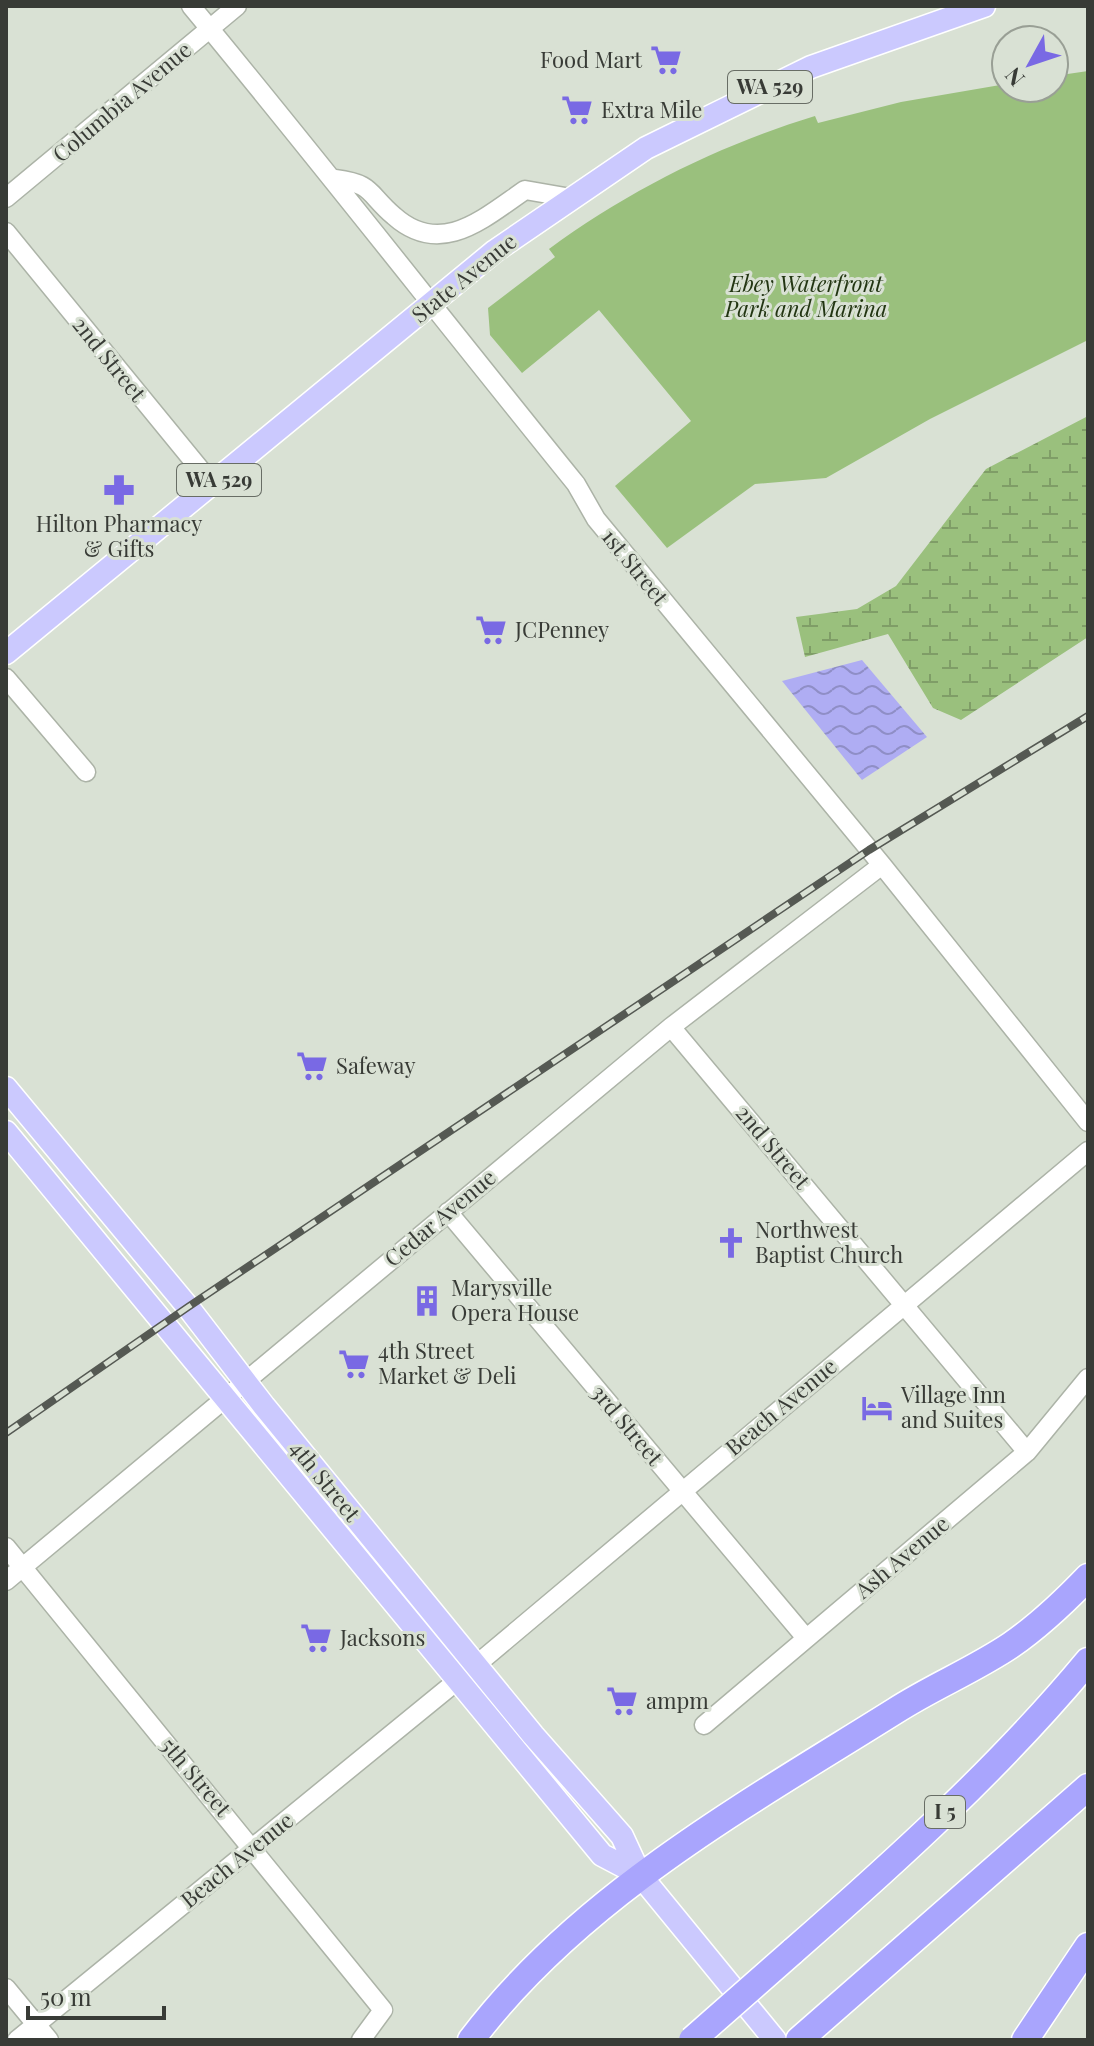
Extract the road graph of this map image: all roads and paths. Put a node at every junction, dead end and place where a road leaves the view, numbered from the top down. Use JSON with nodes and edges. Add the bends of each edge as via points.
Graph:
{"nodes":[{"id":1,"x":191,"y":6,"type":"edge"},
{"id":2,"x":237,"y":6,"type":"edge"},
{"id":3,"x":984,"y":6,"type":"edge"},
{"id":4,"x":210,"y":28,"type":"junction"},
{"id":5,"x":335,"y":179,"type":"junction"},
{"id":6,"x":6,"y":198,"type":"edge"},
{"id":7,"x":571,"y":198,"type":"junction"},
{"id":8,"x":6,"y":232,"type":"edge"},
{"id":9,"x":430,"y":305,"type":"junction"},
{"id":10,"x":213,"y":485,"type":"junction"},
{"id":11,"x":6,"y":653,"type":"edge"},
{"id":12,"x":6,"y":678,"type":"edge"},
{"id":13,"x":86,"y":772,"type":"dead end"},
{"id":14,"x":882,"y":865,"type":"junction"},
{"id":15,"x":671,"y":1027,"type":"junction"},
{"id":16,"x":6,"y":1088,"type":"edge"},
{"id":17,"x":6,"y":1118,"type":"edge"},
{"id":18,"x":1088,"y":1122,"type":"edge"},
{"id":19,"x":6,"y":1132,"type":"edge"},
{"id":20,"x":1088,"y":1151,"type":"edge"},
{"id":21,"x":89,"y":1188,"type":"junction"},
{"id":22,"x":448,"y":1212,"type":"junction"},
{"id":23,"x":906,"y":1304,"type":"junction"},
{"id":24,"x":1088,"y":1378,"type":"edge"},
{"id":25,"x":244,"y":1380,"type":"junction"},
{"id":26,"x":224,"y":1398,"type":"junction"},
{"id":27,"x":1027,"y":1452,"type":"junction"},
{"id":28,"x":683,"y":1490,"type":"junction"},
{"id":29,"x":6,"y":1547,"type":"edge"},
{"id":30,"x":21,"y":1568,"type":"junction"},
{"id":31,"x":1088,"y":1577,"type":"edge"},
{"id":32,"x":6,"y":1581,"type":"edge"},
{"id":33,"x":806,"y":1638,"type":"junction"},
{"id":34,"x":1088,"y":1661,"type":"edge"},
{"id":35,"x":476,"y":1665,"type":"junction"},
{"id":36,"x":458,"y":1680,"type":"junction"},
{"id":37,"x":704,"y":1725,"type":"dead end"},
{"id":38,"x":1088,"y":1787,"type":"edge"},
{"id":39,"x":253,"y":1847,"type":"junction"},
{"id":40,"x":640,"y":1875,"type":"junction"},
{"id":41,"x":1088,"y":1946,"type":"edge"},
{"id":42,"x":6,"y":1988,"type":"edge"},
{"id":43,"x":36,"y":2024,"type":"junction"},
{"id":44,"x":17,"y":2040,"type":"edge"},
{"id":45,"x":49,"y":2040,"type":"edge"},
{"id":46,"x":361,"y":2040,"type":"edge"},
{"id":47,"x":471,"y":2040,"type":"edge"},
{"id":48,"x":692,"y":2040,"type":"edge"},
{"id":49,"x":775,"y":2040,"type":"edge"},
{"id":50,"x":799,"y":2040,"type":"edge"},
{"id":51,"x":1025,"y":2040,"type":"edge"}],
"edges":[{"from":1,"to":4,"type":"street","name":"1st Street"},
{"from":2,"to":4,"type":"street","name":"Columbia Avenue"},
{"from":3,"to":7,"type":"main road","name":"State Avenue","number":"WA 529","via":[[811,67],[646,148]]},
{"from":4,"to":5,"type":"street","name":"1st Street"},
{"from":4,"to":6,"type":"street","name":"Columbia Avenue"},
{"from":5,"to":7,"type":"street","via":[[362,183],[395,217],[415,231],[435,235],[457,233],[525,190]]},
{"from":5,"to":9,"type":"street","name":"1st Street"},
{"from":7,"to":9,"type":"main road","name":"State Avenue","number":"WA 529"},
{"from":8,"to":10,"type":"street","name":"2nd Street"},
{"from":9,"to":10,"type":"main road","name":"State Avenue","number":"WA 529"},
{"from":9,"to":14,"type":"street","name":"1st Street","via":[[576,484],[596,519]]},
{"from":10,"to":11,"type":"main road","name":"State Avenue","number":"WA 529"},
{"from":12,"to":13,"type":"street"},
{"from":14,"to":15,"type":"street","name":"Cedar Avenue"},
{"from":14,"to":18,"type":"street","name":"1st Street"},
{"from":15,"to":22,"type":"street","name":"Cedar Avenue"},
{"from":15,"to":23,"type":"street","name":"2nd Street"},
{"from":16,"to":21,"type":"main road","name":"4th Street"},
{"from":17,"to":21,"type":"main road","via":[[15,1118],[64,1176]]},
{"from":19,"to":26,"type":"main road","name":"4th Street"},
{"from":20,"to":23,"type":"street","name":"Beach Avenue"},
{"from":21,"to":25,"type":"main road","name":"4th Street"},
{"from":22,"to":25,"type":"street","name":"Cedar Avenue"},
{"from":22,"to":28,"type":"street","name":"3rd Street"},
{"from":23,"to":27,"type":"street","name":"2nd Street"},
{"from":23,"to":28,"type":"street","name":"Beach Avenue"},
{"from":24,"to":27,"type":"street","name":"Ash Avenue"},
{"from":25,"to":26,"type":"street","name":"Cedar Avenue"},
{"from":25,"to":35,"type":"main road","name":"4th Street"},
{"from":26,"to":30,"type":"street","name":"Cedar Avenue"},
{"from":26,"to":36,"type":"main road","name":"4th Street"},
{"from":27,"to":33,"type":"street","name":"Ash Avenue"},
{"from":28,"to":33,"type":"street","name":"3rd Street"},
{"from":28,"to":35,"type":"street","name":"Beach Avenue"},
{"from":29,"to":30,"type":"street","name":"5th Street"},
{"from":30,"to":32,"type":"street","name":"Cedar Avenue"},
{"from":30,"to":39,"type":"street","name":"5th Street"},
{"from":31,"to":40,"type":"highway","via":[[1055,1612],[1009,1646],[898,1709]]},
{"from":33,"to":37,"type":"street","name":"Ash Avenue"},
{"from":34,"to":48,"type":"highway","number":"I 5","bridge":true,"via":[[898,1859]]},
{"from":35,"to":40,"type":"main road","name":"4th Street","via":[[622,1836]]},
{"from":36,"to":39,"type":"street","name":"Beach Avenue"},
{"from":36,"to":40,"type":"main road","name":"4th Street","via":[[602,1855]]},
{"from":38,"to":50,"type":"highway"},
{"from":39,"to":43,"type":"street","name":"Beach Avenue"},
{"from":39,"to":46,"type":"street","name":"5th Street","via":[[383,2010]]},
{"from":40,"to":47,"type":"highway","via":[[537,1964]]},
{"from":40,"to":49,"type":"main road","name":"4th Street"},
{"from":41,"to":51,"type":"highway"},
{"from":42,"to":43,"type":"street"},
{"from":43,"to":44,"type":"street","name":"Beach Avenue"},
{"from":43,"to":45,"type":"street"}]}
